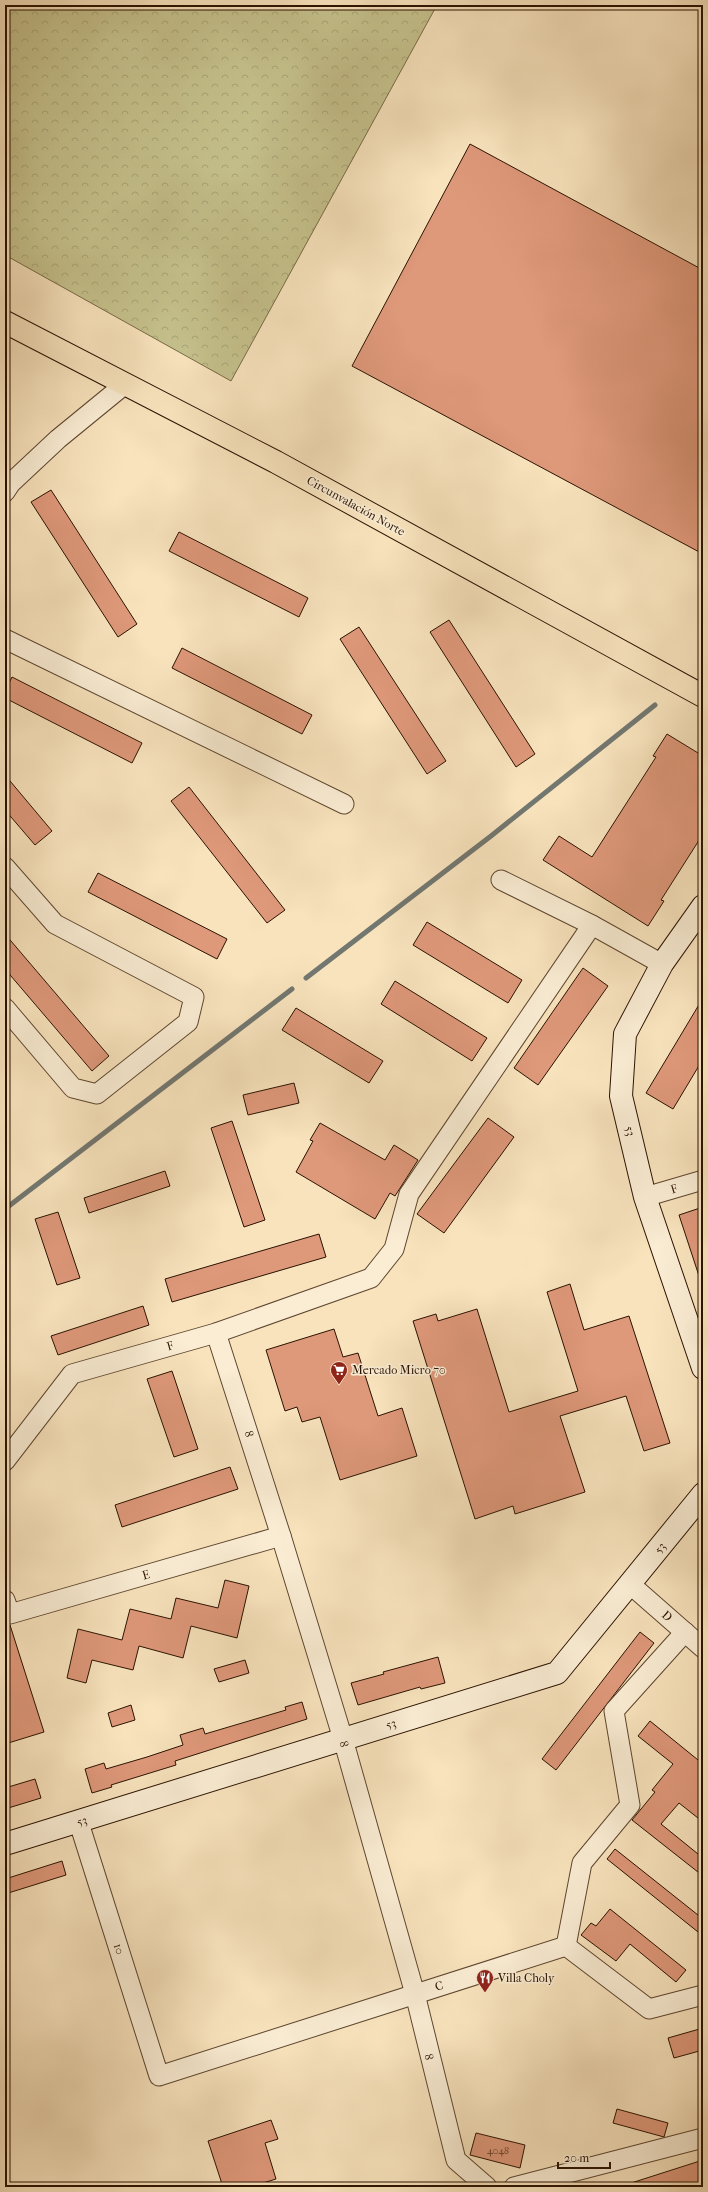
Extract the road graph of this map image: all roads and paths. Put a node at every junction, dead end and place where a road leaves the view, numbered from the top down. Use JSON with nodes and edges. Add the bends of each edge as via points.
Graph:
{"nodes":[{"id":1,"x":5,"y":322,"type":"edge"},
{"id":2,"x":124,"y":385,"type":"junction"},
{"id":3,"x":5,"y":492,"type":"edge"},
{"id":4,"x":5,"y":639,"type":"edge"},
{"id":5,"x":703,"y":696,"type":"edge"},
{"id":6,"x":344,"y":804,"type":"dead end"},
{"id":7,"x":5,"y":868,"type":"edge"},
{"id":8,"x":502,"y":880,"type":"dead end"},
{"id":9,"x":703,"y":906,"type":"edge"},
{"id":10,"x":592,"y":925,"type":"junction"},
{"id":11,"x":662,"y":964,"type":"junction"},
{"id":12,"x":5,"y":1008,"type":"edge"},
{"id":13,"x":703,"y":1180,"type":"edge"},
{"id":14,"x":645,"y":1197,"type":"junction"},
{"id":15,"x":216,"y":1333,"type":"junction"},
{"id":16,"x":703,"y":1368,"type":"edge"},
{"id":17,"x":5,"y":1461,"type":"edge"},
{"id":18,"x":703,"y":1494,"type":"edge"},
{"id":19,"x":281,"y":1536,"type":"junction"},
{"id":20,"x":631,"y":1585,"type":"junction"},
{"id":21,"x":8,"y":1607,"type":"edge"},
{"id":22,"x":686,"y":1632,"type":"junction"},
{"id":23,"x":703,"y":1648,"type":"edge"},
{"id":24,"x":343,"y":1739,"type":"junction"},
{"id":25,"x":79,"y":1822,"type":"junction"},
{"id":26,"x":5,"y":1844,"type":"edge"},
{"id":27,"x":566,"y":1946,"type":"junction"},
{"id":28,"x":415,"y":1994,"type":"junction"},
{"id":29,"x":703,"y":1995,"type":"edge"},
{"id":30,"x":159,"y":2076,"type":"joint"},
{"id":31,"x":703,"y":2138,"type":"edge"},
{"id":32,"x":487,"y":2187,"type":"edge"},
{"id":33,"x":514,"y":2187,"type":"edge"}],
"edges":[{"from":1,"to":2,"type":"main road","name":"Circunvalación Norte"},
{"from":2,"to":3,"type":"street","via":[[58,439],[11,483]]},
{"from":2,"to":5,"type":"main road","name":"Circunvalación Norte","via":[[276,462]]},
{"from":4,"to":6,"type":"street"},
{"from":7,"to":12,"type":"street","via":[[55,924],[194,997],[188,1022],[97,1094],[73,1088]]},
{"from":8,"to":10,"type":"street"},
{"from":9,"to":11,"type":"street","name":"53"},
{"from":10,"to":11,"type":"street"},
{"from":10,"to":15,"type":"street","name":"F","via":[[409,1194],[394,1249],[371,1278]]},
{"from":11,"to":14,"type":"street","name":"53","via":[[625,1034],[622,1096]]},
{"from":13,"to":14,"type":"street","name":"F"},
{"from":14,"to":16,"type":"street","name":"53"},
{"from":15,"to":17,"type":"street","name":"F","via":[[72,1374]]},
{"from":15,"to":19,"type":"street","name":"8"},
{"from":18,"to":20,"type":"street","name":"53"},
{"from":19,"to":21,"type":"street","name":"E"},
{"from":19,"to":24,"type":"street","name":"8"},
{"from":20,"to":22,"type":"street","name":"D"},
{"from":20,"to":24,"type":"street","name":"53","via":[[557,1673]]},
{"from":22,"to":23,"type":"street","name":"D"},
{"from":22,"to":27,"type":"street","via":[[614,1711],[630,1805],[582,1863]]},
{"from":24,"to":25,"type":"street","name":"53"},
{"from":24,"to":28,"type":"street","name":"8"},
{"from":25,"to":26,"type":"street","name":"53"},
{"from":25,"to":30,"type":"street","name":"10"},
{"from":27,"to":28,"type":"street","name":"C"},
{"from":27,"to":29,"type":"street","via":[[649,2009]]},
{"from":28,"to":30,"type":"street","name":"C"},
{"from":28,"to":32,"type":"street","name":"8","via":[[456,2160]]},
{"from":31,"to":33,"type":"street"}]}
